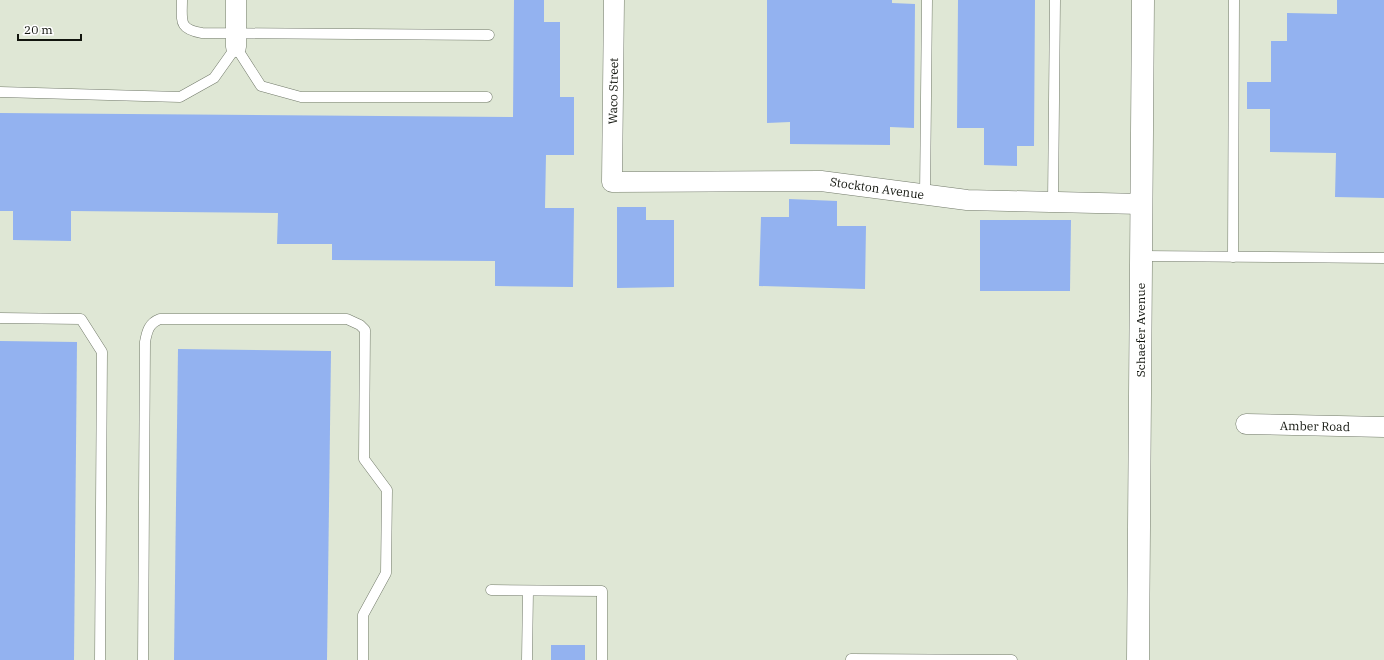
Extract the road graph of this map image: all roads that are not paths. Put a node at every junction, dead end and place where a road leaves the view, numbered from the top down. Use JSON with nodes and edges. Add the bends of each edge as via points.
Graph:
{"nodes":[{"id":1,"x":182,"y":0,"type":"edge"},
{"id":2,"x":236,"y":0,"type":"edge"},
{"id":3,"x":614,"y":0,"type":"edge"},
{"id":4,"x":927,"y":0,"type":"edge"},
{"id":5,"x":1054,"y":0,"type":"edge"},
{"id":6,"x":1143,"y":0,"type":"edge"},
{"id":7,"x":1234,"y":0,"type":"edge"},
{"id":8,"x":489,"y":34,"type":"dead end"},
{"id":9,"x":236,"y":40,"type":"junction"},
{"id":10,"x":0,"y":92,"type":"edge"},
{"id":11,"x":487,"y":97,"type":"dead end"},
{"id":12,"x":612,"y":182,"type":"joint"},
{"id":13,"x":925,"y":195,"type":"junction"},
{"id":14,"x":1053,"y":202,"type":"junction"},
{"id":15,"x":1141,"y":204,"type":"junction"},
{"id":16,"x":1140,"y":256,"type":"junction"},
{"id":17,"x":1233,"y":257,"type":"junction"},
{"id":18,"x":1384,"y":258,"type":"edge"},
{"id":19,"x":0,"y":318,"type":"edge"},
{"id":20,"x":1246,"y":424,"type":"dead end"},
{"id":21,"x":1384,"y":427,"type":"edge"},
{"id":22,"x":491,"y":590,"type":"dead end"},
{"id":23,"x":528,"y":591,"type":"junction"},
{"id":24,"x":850,"y":659,"type":"edge"},
{"id":25,"x":100,"y":660,"type":"edge"},
{"id":26,"x":143,"y":660,"type":"edge"},
{"id":27,"x":363,"y":660,"type":"edge"},
{"id":28,"x":527,"y":660,"type":"edge"},
{"id":29,"x":602,"y":660,"type":"edge"},
{"id":30,"x":1012,"y":660,"type":"edge"},
{"id":31,"x":1138,"y":660,"type":"edge"}],
"edges":[{"from":1,"to":9,"type":"lane","via":[[182,19],[184,26],[190,31]]},
{"from":2,"to":9,"type":"street"},
{"from":3,"to":12,"type":"street","name":"Waco Street"},
{"from":4,"to":13,"type":"lane"},
{"from":5,"to":14,"type":"lane"},
{"from":6,"to":15,"type":"street","name":"Schaefer Avenue"},
{"from":7,"to":17,"type":"lane"},
{"from":8,"to":9,"type":"lane","via":[[331,33]]},
{"from":9,"to":10,"type":"lane","via":[[214,78],[180,97]]},
{"from":9,"to":11,"type":"lane","via":[[261,86],[301,97]]},
{"from":12,"to":13,"type":"street","name":"Stockton Avenue","via":[[821,181]]},
{"from":13,"to":14,"type":"street","name":"Stockton Avenue","via":[[967,200]]},
{"from":14,"to":15,"type":"street","name":"Stockton Avenue"},
{"from":15,"to":16,"type":"street","name":"Schaefer Avenue"},
{"from":16,"to":17,"type":"lane"},
{"from":16,"to":31,"type":"street","name":"Schaefer Avenue"},
{"from":17,"to":18,"type":"lane"},
{"from":19,"to":25,"type":"lane","via":[[81,319],[102,352]]},
{"from":20,"to":21,"type":"street","name":"Amber Road"},
{"from":22,"to":23,"type":"lane"},
{"from":23,"to":28,"type":"lane"},
{"from":23,"to":29,"type":"lane","via":[[602,591]]},
{"from":24,"to":30,"type":"lane"},
{"from":26,"to":27,"type":"lane","via":[[146,342],[147,333],[154,321],[168,318],[346,319],[365,330],[364,459],[387,490],[386,573],[363,615]]}]}
